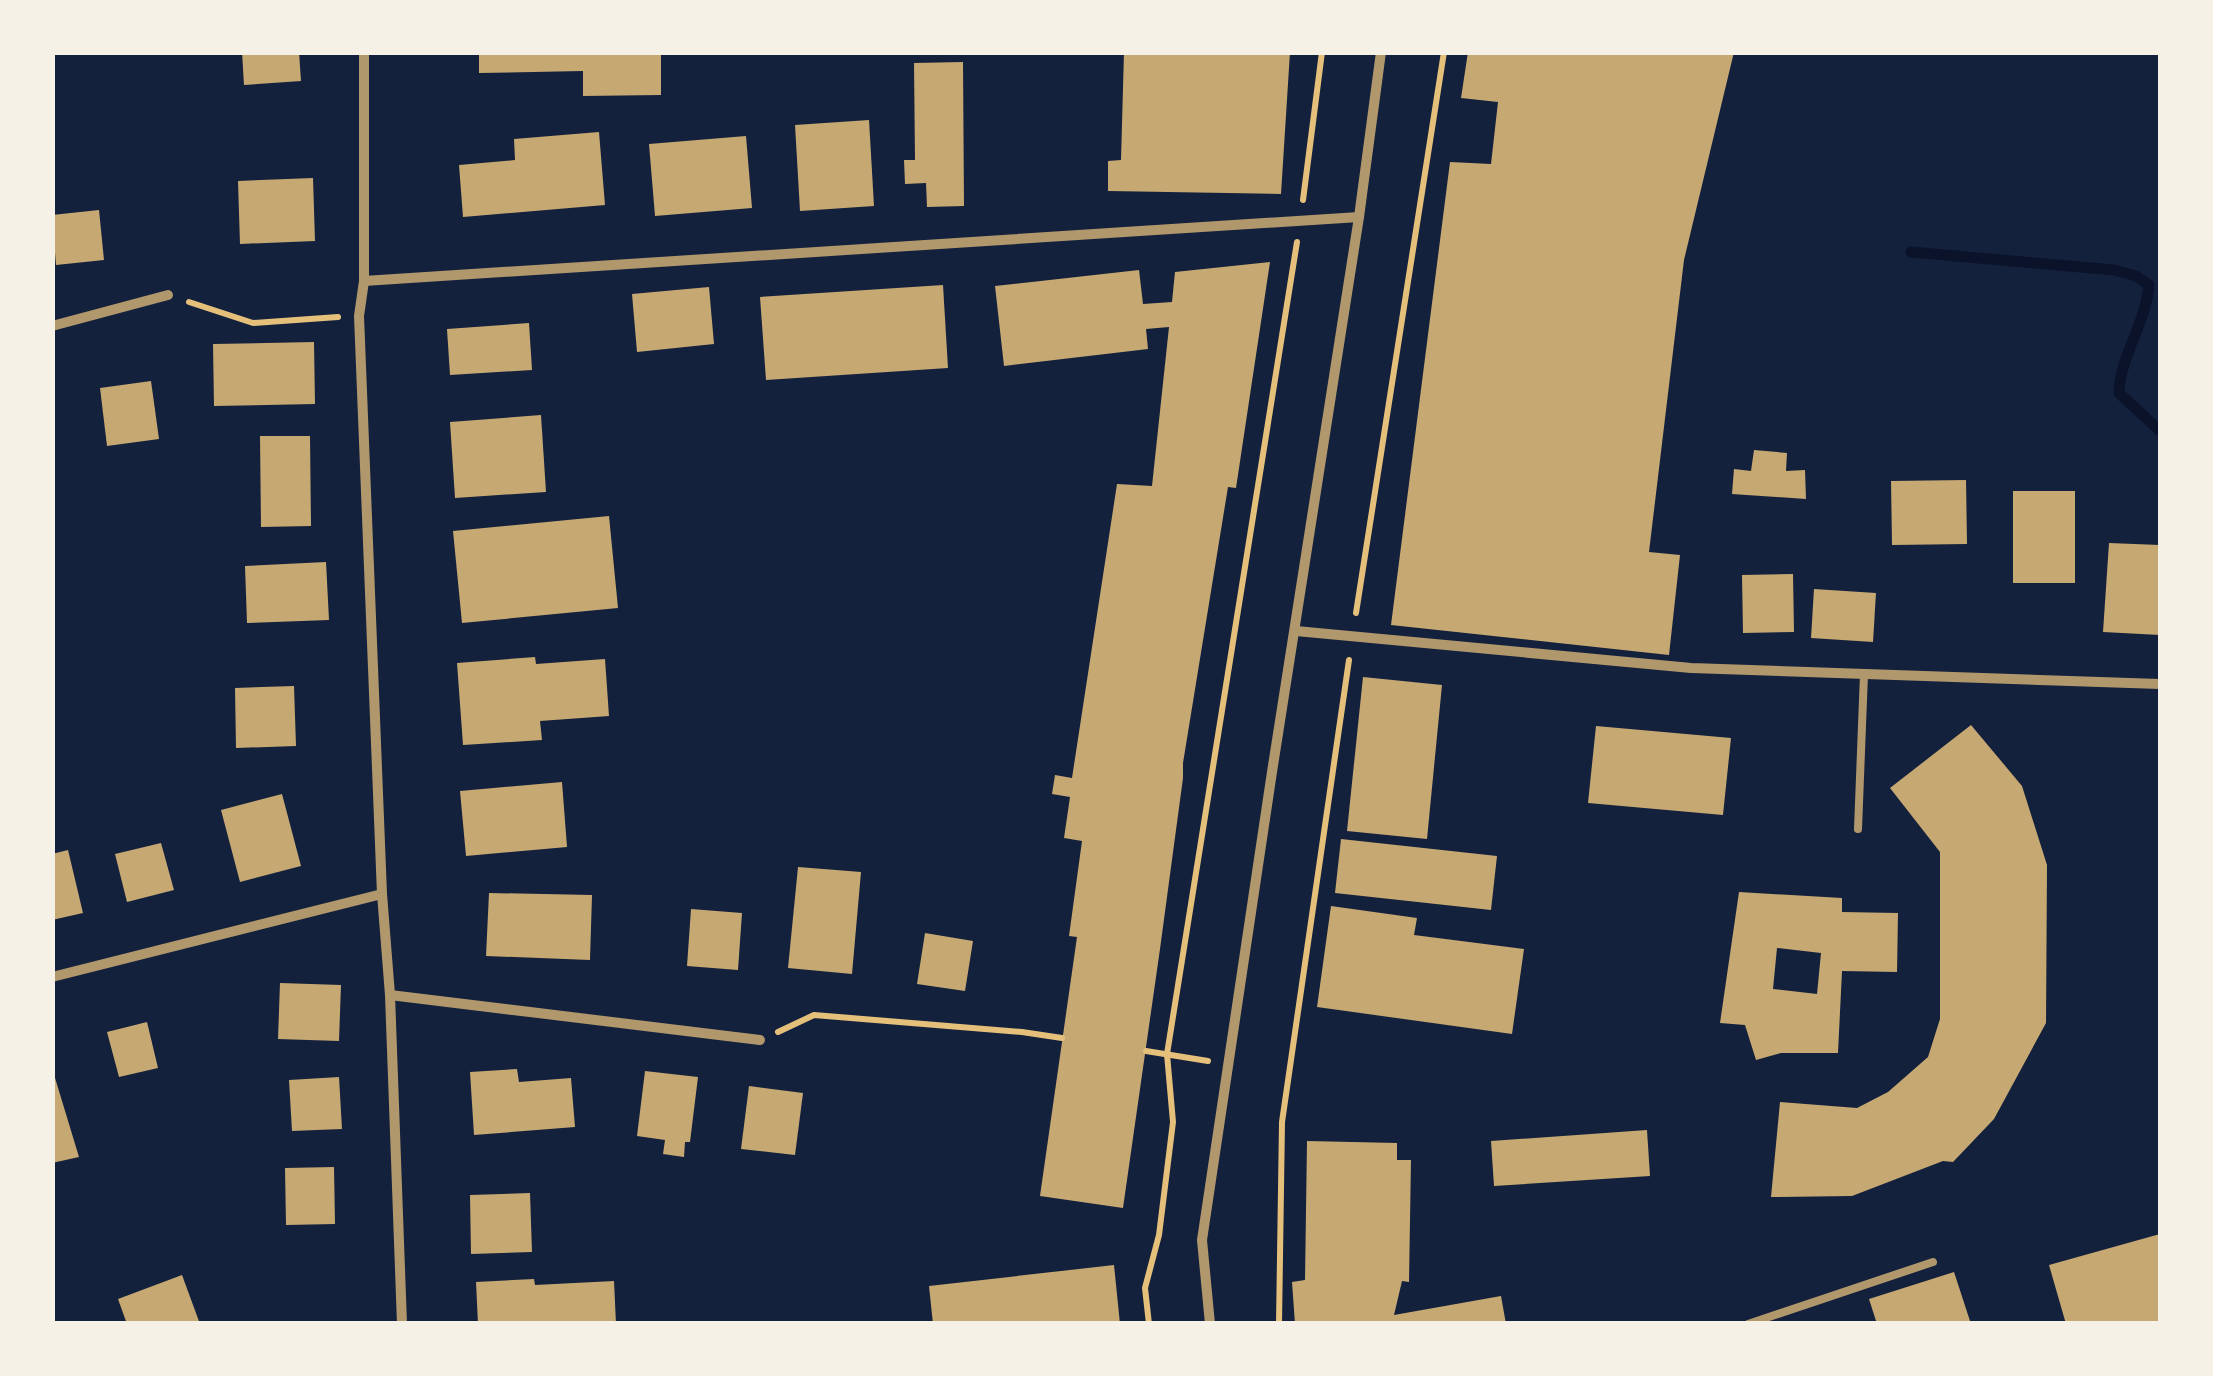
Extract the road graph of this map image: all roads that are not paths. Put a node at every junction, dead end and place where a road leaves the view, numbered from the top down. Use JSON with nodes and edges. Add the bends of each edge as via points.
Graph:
{"nodes":[{"id":1,"x":364,"y":52,"type":"edge"},
{"id":2,"x":1381,"y":52,"type":"edge"},
{"id":3,"x":1358,"y":217,"type":"junction"},
{"id":4,"x":364,"y":281,"type":"junction"},
{"id":5,"x":168,"y":295,"type":"road end"},
{"id":6,"x":52,"y":326,"type":"edge"},
{"id":7,"x":1296,"y":630,"type":"junction"},
{"id":8,"x":1864,"y":674,"type":"junction"},
{"id":9,"x":2160,"y":684,"type":"edge"},
{"id":10,"x":1858,"y":829,"type":"dead end"},
{"id":11,"x":382,"y":894,"type":"junction"},
{"id":12,"x":52,"y":977,"type":"edge"},
{"id":13,"x":390,"y":994,"type":"junction"},
{"id":14,"x":760,"y":1040,"type":"road end"},
{"id":15,"x":1933,"y":1262,"type":"dead end"},
{"id":16,"x":402,"y":1324,"type":"edge"},
{"id":17,"x":1210,"y":1324,"type":"edge"},
{"id":18,"x":1748,"y":1324,"type":"edge"}],
"edges":[{"from":1,"to":4,"type":"street"},
{"from":2,"to":3,"type":"street"},
{"from":3,"to":4,"type":"street"},
{"from":3,"to":7,"type":"street"},
{"from":4,"to":11,"type":"street","via":[[359,316]]},
{"from":5,"to":6,"type":"street"},
{"from":7,"to":8,"type":"street","via":[[1691,668]]},
{"from":7,"to":17,"type":"street","via":[[1202,1240]]},
{"from":8,"to":9,"type":"street"},
{"from":8,"to":10,"type":"lane"},
{"from":11,"to":12,"type":"street"},
{"from":11,"to":13,"type":"street"},
{"from":13,"to":14,"type":"street"},
{"from":13,"to":16,"type":"street"},
{"from":15,"to":18,"type":"lane"}]}
